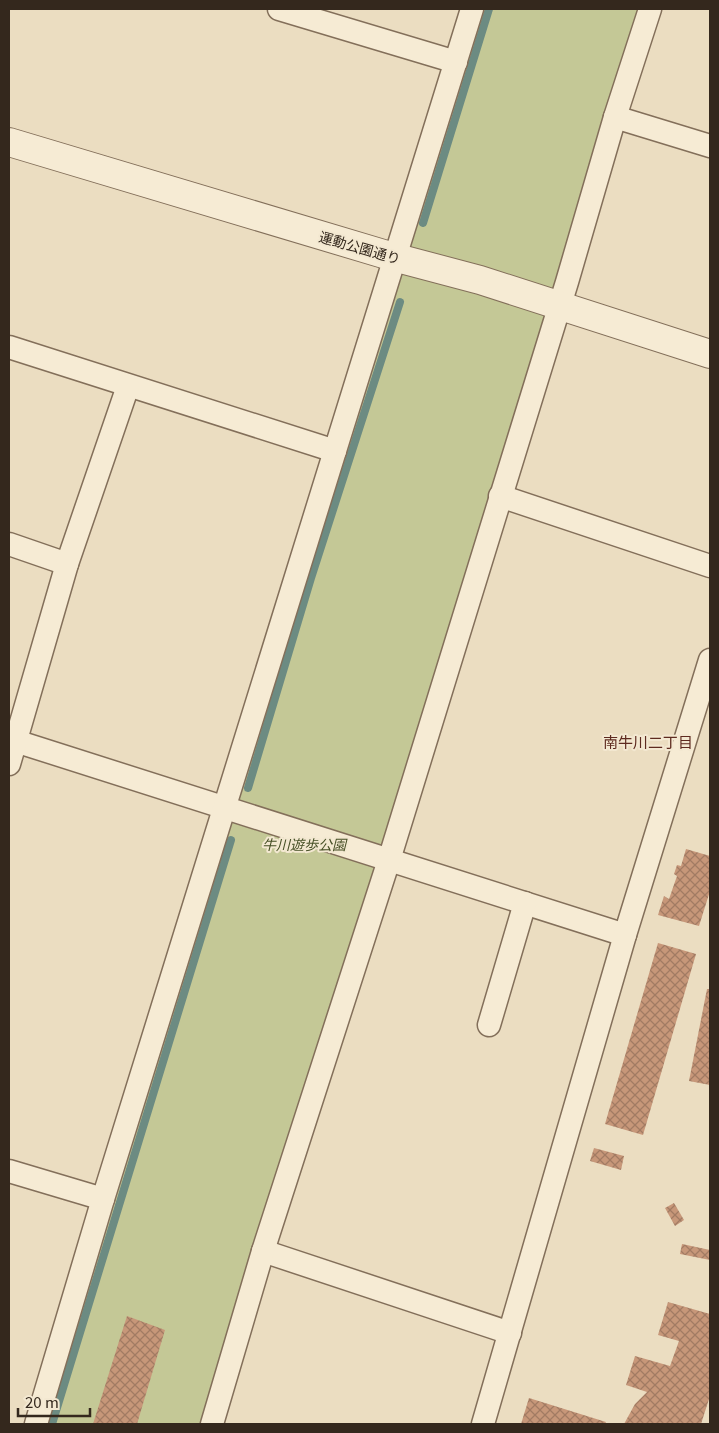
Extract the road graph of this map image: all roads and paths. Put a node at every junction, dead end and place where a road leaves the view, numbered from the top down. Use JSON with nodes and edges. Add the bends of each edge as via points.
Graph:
{"nodes":[{"id":1,"x":279,"y":9,"type":"edge"},
{"id":2,"x":472,"y":9,"type":"edge"},
{"id":3,"x":650,"y":9,"type":"edge"},
{"id":4,"x":456,"y":62,"type":"junction"},
{"id":5,"x":615,"y":117,"type":"junction"},
{"id":6,"x":9,"y":142,"type":"edge"},
{"id":7,"x":710,"y":146,"type":"edge"},
{"id":8,"x":397,"y":258,"type":"junction"},
{"id":9,"x":559,"y":306,"type":"junction"},
{"id":10,"x":9,"y":347,"type":"edge"},
{"id":11,"x":710,"y":354,"type":"edge"},
{"id":12,"x":128,"y":386,"type":"junction"},
{"id":13,"x":335,"y":451,"type":"junction"},
{"id":14,"x":500,"y":496,"type":"junction"},
{"id":15,"x":9,"y":544,"type":"edge"},
{"id":16,"x":67,"y":564,"type":"junction"},
{"id":17,"x":710,"y":566,"type":"edge"},
{"id":18,"x":710,"y":660,"type":"edge"},
{"id":19,"x":12,"y":740,"type":"edge"},
{"id":20,"x":9,"y":764,"type":"edge"},
{"id":21,"x":226,"y":806,"type":"junction"},
{"id":22,"x":389,"y":860,"type":"junction"},
{"id":23,"x":525,"y":903,"type":"junction"},
{"id":24,"x":625,"y":935,"type":"junction"},
{"id":25,"x":489,"y":1025,"type":"dead end"},
{"id":26,"x":9,"y":1171,"type":"edge"},
{"id":27,"x":103,"y":1199,"type":"junction"},
{"id":28,"x":263,"y":1251,"type":"junction"},
{"id":29,"x":510,"y":1333,"type":"junction"},
{"id":30,"x":36,"y":1424,"type":"edge"},
{"id":31,"x":212,"y":1424,"type":"edge"},
{"id":32,"x":483,"y":1424,"type":"edge"}],
"edges":[{"from":1,"to":4,"type":"street"},
{"from":2,"to":4,"type":"street"},
{"from":3,"to":5,"type":"street"},
{"from":4,"to":8,"type":"street"},
{"from":5,"to":7,"type":"street"},
{"from":5,"to":9,"type":"street"},
{"from":6,"to":8,"type":"street","name":"運動公園通り"},
{"from":8,"to":9,"type":"street","name":"運動公園通り"},
{"from":8,"to":13,"type":"street"},
{"from":9,"to":11,"type":"street","name":"運動公園通り"},
{"from":9,"to":14,"type":"street"},
{"from":10,"to":12,"type":"street"},
{"from":12,"to":13,"type":"street"},
{"from":12,"to":16,"type":"street"},
{"from":13,"to":21,"type":"street"},
{"from":14,"to":17,"type":"street"},
{"from":14,"to":22,"type":"street"},
{"from":15,"to":16,"type":"street"},
{"from":16,"to":19,"type":"street"},
{"from":18,"to":24,"type":"street"},
{"from":19,"to":20,"type":"street"},
{"from":19,"to":21,"type":"street"},
{"from":21,"to":22,"type":"street"},
{"from":21,"to":27,"type":"street"},
{"from":22,"to":23,"type":"street"},
{"from":22,"to":28,"type":"street"},
{"from":23,"to":24,"type":"street"},
{"from":23,"to":25,"type":"street"},
{"from":24,"to":29,"type":"street"},
{"from":26,"to":27,"type":"street"},
{"from":27,"to":30,"type":"street"},
{"from":28,"to":29,"type":"street"},
{"from":28,"to":31,"type":"street"},
{"from":29,"to":32,"type":"street"}]}
